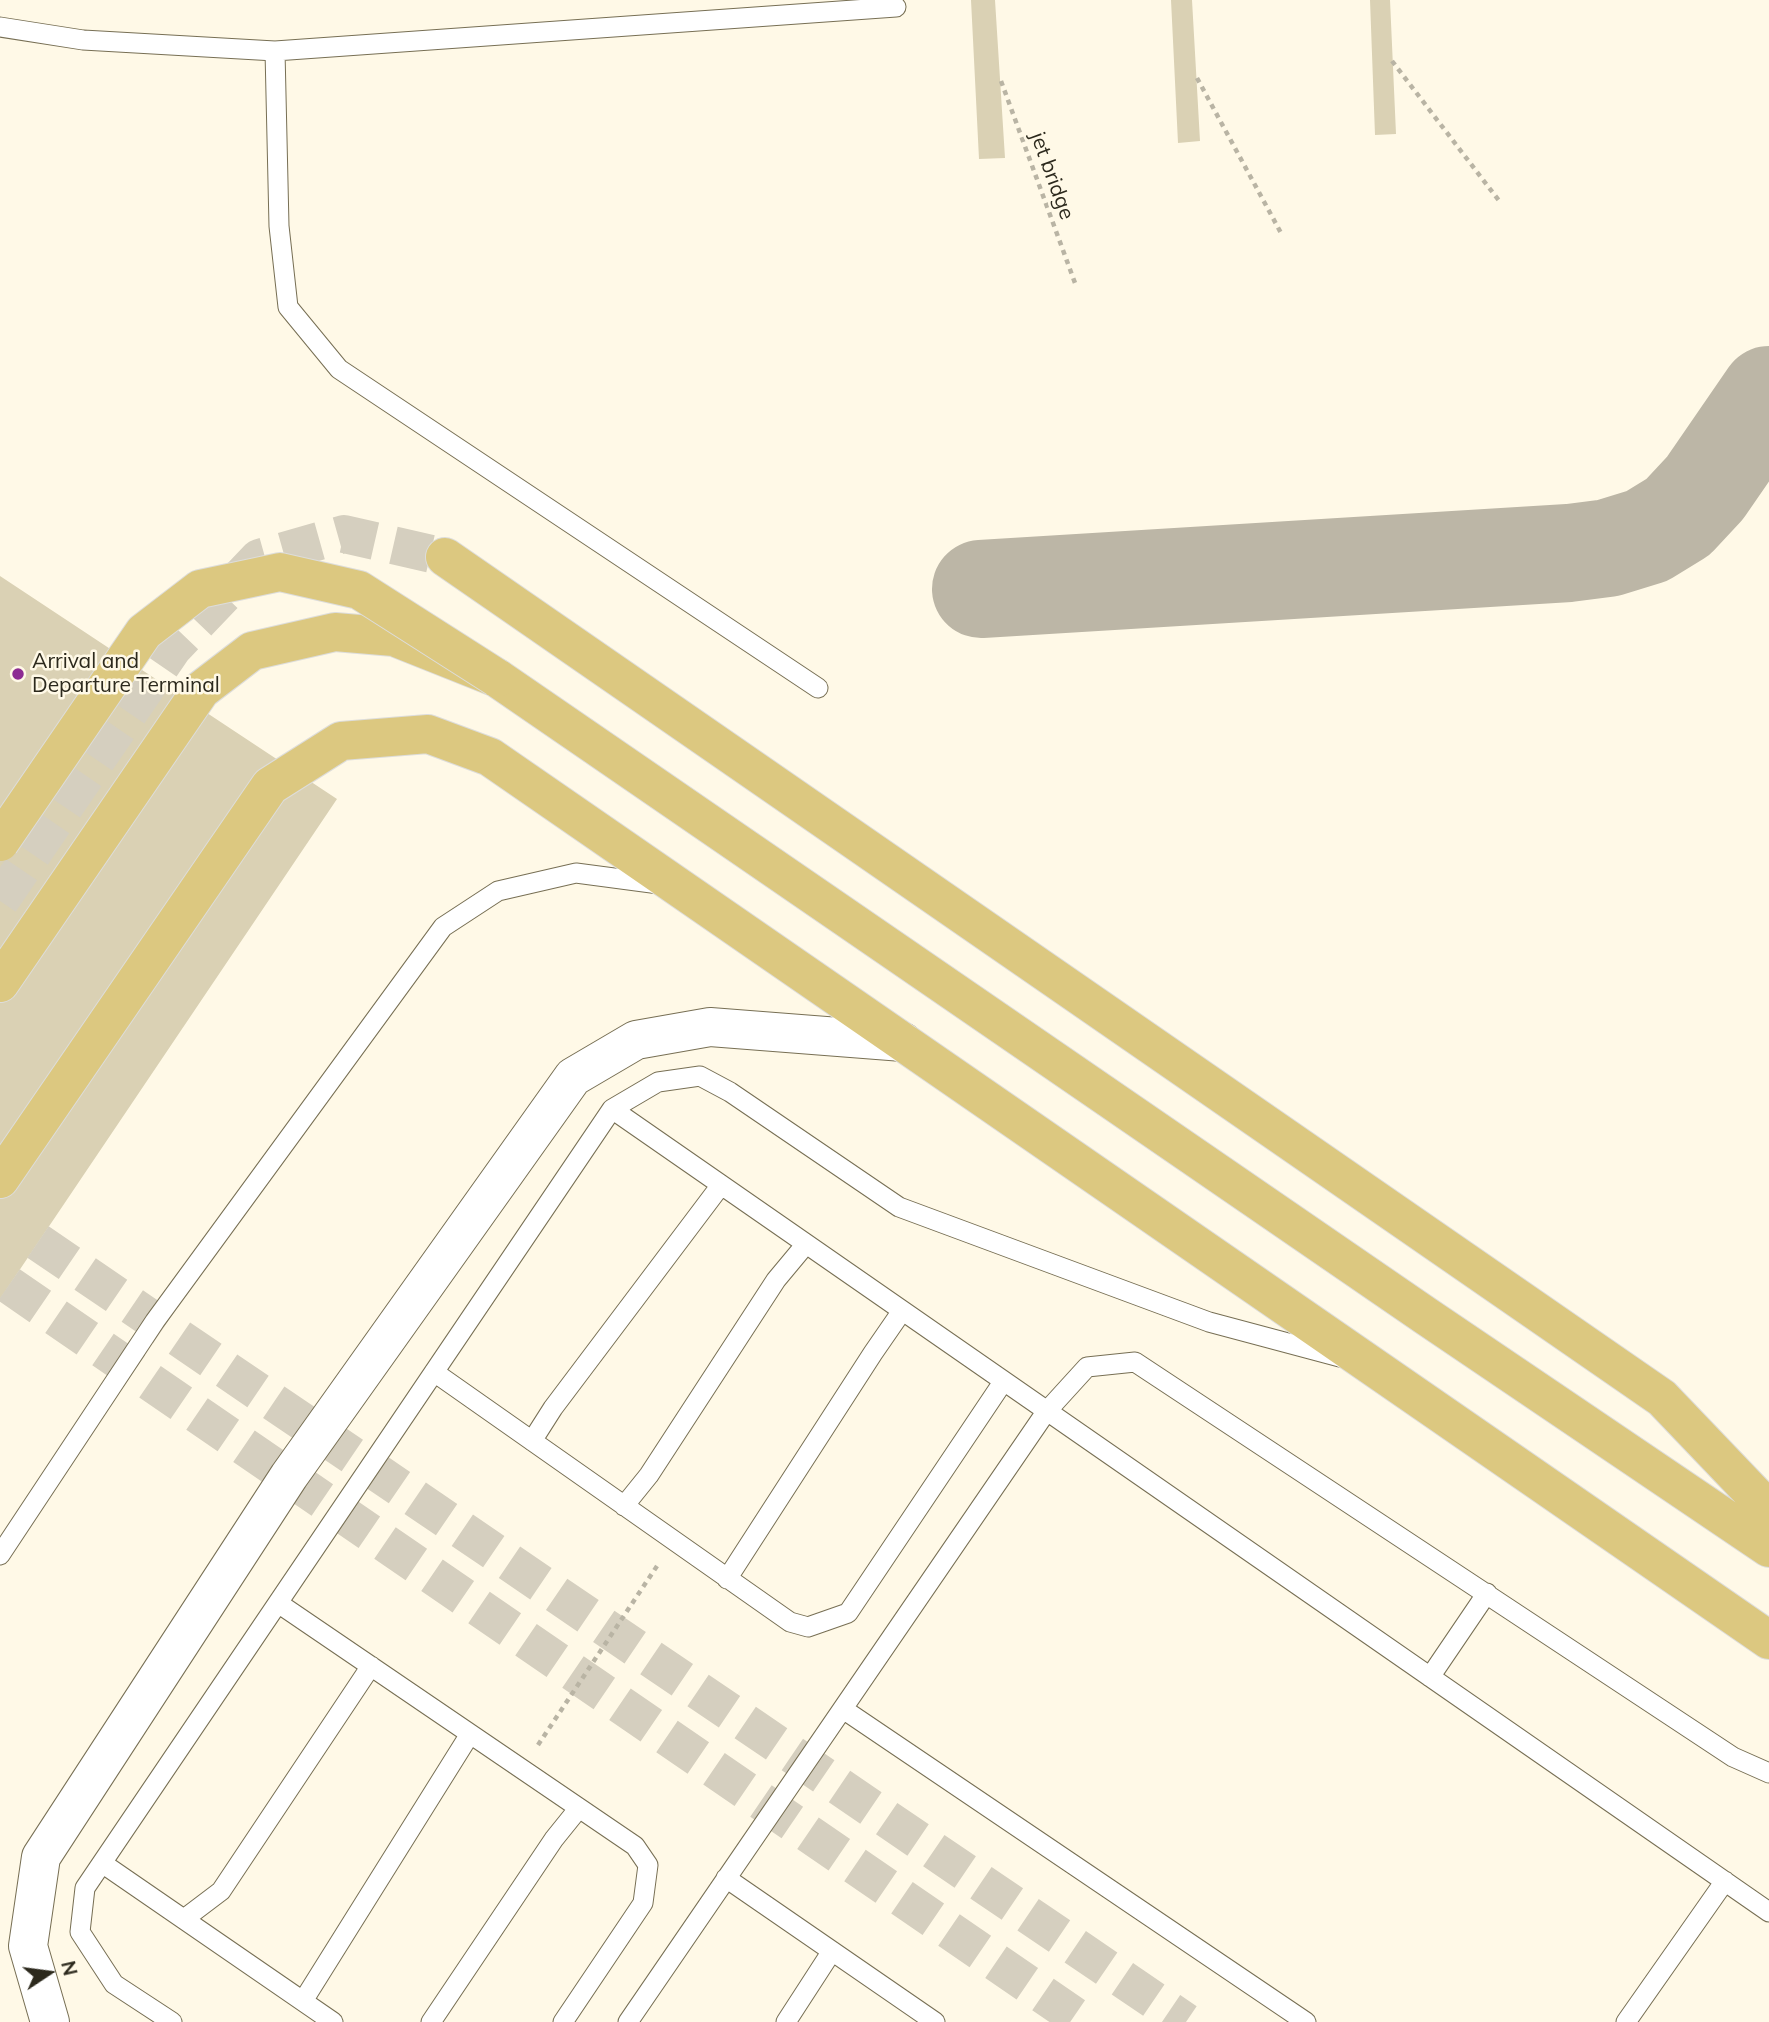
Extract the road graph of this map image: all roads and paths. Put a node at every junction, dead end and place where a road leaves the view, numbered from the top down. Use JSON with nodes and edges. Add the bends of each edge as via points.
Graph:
{"nodes":[{"id":1,"x":896,"y":7,"type":"dead end"},
{"id":2,"x":0,"y":27,"type":"edge"},
{"id":3,"x":275,"y":51,"type":"junction"},
{"id":4,"x":1392,"y":61,"type":"dead end"},
{"id":5,"x":1197,"y":78,"type":"dead end"},
{"id":6,"x":1000,"y":81,"type":"dead end"},
{"id":7,"x":1500,"y":202,"type":"dead end"},
{"id":8,"x":1282,"y":233,"type":"dead end"},
{"id":9,"x":1074,"y":283,"type":"dead end"},
{"id":10,"x":445,"y":557,"type":"tunnel mouth"},
{"id":11,"x":497,"y":678,"type":"junction"},
{"id":12,"x":818,"y":688,"type":"dead end"},
{"id":13,"x":0,"y":842,"type":"edge"},
{"id":14,"x":677,"y":886,"type":"junction"},
{"id":15,"x":0,"y":983,"type":"edge"},
{"id":16,"x":903,"y":1042,"type":"junction"},
{"id":17,"x":612,"y":1109,"type":"junction"},
{"id":18,"x":0,"y":1179,"type":"edge"},
{"id":19,"x":721,"y":1185,"type":"junction"},
{"id":20,"x":806,"y":1244,"type":"junction"},
{"id":21,"x":902,"y":1311,"type":"junction"},
{"id":22,"x":1372,"y":1365,"type":"junction"},
{"id":23,"x":433,"y":1373,"type":"junction"},
{"id":24,"x":1003,"y":1382,"type":"junction"},
{"id":25,"x":1046,"y":1412,"type":"junction"},
{"id":26,"x":532,"y":1441,"type":"junction"},
{"id":27,"x":624,"y":1506,"type":"junction"},
{"id":28,"x":1769,"y":1510,"type":"edge"},
{"id":29,"x":674,"y":1541,"type":"junction"},
{"id":30,"x":1769,"y":1548,"type":"edge"},
{"id":31,"x":0,"y":1555,"type":"edge"},
{"id":32,"x":727,"y":1579,"type":"junction"},
{"id":33,"x":1487,"y":1593,"type":"junction"},
{"id":34,"x":278,"y":1603,"type":"junction"},
{"id":35,"x":1769,"y":1640,"type":"edge"},
{"id":36,"x":371,"y":1667,"type":"junction"},
{"id":37,"x":1430,"y":1677,"type":"junction"},
{"id":38,"x":843,"y":1709,"type":"junction"},
{"id":39,"x":470,"y":1734,"type":"junction"},
{"id":40,"x":522,"y":1769,"type":"junction"},
{"id":41,"x":1769,"y":1773,"type":"edge"},
{"id":42,"x":579,"y":1808,"type":"junction"},
{"id":43,"x":102,"y":1863,"type":"junction"},
{"id":44,"x":726,"y":1878,"type":"junction"},
{"id":45,"x":1725,"y":1881,"type":"junction"},
{"id":46,"x":1769,"y":1912,"type":"edge"},
{"id":47,"x":184,"y":1919,"type":"junction"},
{"id":48,"x":832,"y":1951,"type":"junction"},
{"id":49,"x":303,"y":2001,"type":"junction"},
{"id":50,"x":925,"y":2019,"type":"edge"},
{"id":51,"x":50,"y":2022,"type":"edge"},
{"id":52,"x":172,"y":2022,"type":"edge"},
{"id":53,"x":334,"y":2022,"type":"edge"},
{"id":54,"x":430,"y":2022,"type":"edge"},
{"id":55,"x":563,"y":2022,"type":"edge"},
{"id":56,"x":628,"y":2022,"type":"edge"},
{"id":57,"x":786,"y":2022,"type":"edge"},
{"id":58,"x":1306,"y":2022,"type":"edge"},
{"id":59,"x":1626,"y":2022,"type":"edge"}],
"edges":[{"from":1,"to":3,"type":"lane"},
{"from":2,"to":3,"type":"lane","via":[[83,40]]},
{"from":3,"to":12,"type":"lane","via":[[279,226],[288,307],[339,369]]},
{"from":4,"to":7,"type":"path"},
{"from":5,"to":8,"type":"path"},
{"from":6,"to":9,"type":"path","name":"jet bridge"},
{"from":10,"to":28,"type":"main road","via":[[1662,1398]]},
{"from":11,"to":13,"type":"main road","bridge":true,"via":[[359,590],[280,572],[200,589],[144,632]]},
{"from":11,"to":15,"type":"main road","bridge":true,"via":[[394,637],[335,632],[252,651],[201,690]]},
{"from":11,"to":30,"type":"main road"},
{"from":14,"to":16,"type":"main road"},
{"from":14,"to":18,"type":"main road","via":[[490,757],[428,734],[341,741],[270,786]]},
{"from":14,"to":31,"type":"lane","via":[[576,873],[498,891],[443,928],[155,1321]]},
{"from":16,"to":22,"type":"main road"},
{"from":16,"to":51,"type":"street","via":[[710,1027],[636,1040],[573,1077],[289,1476],[41,1857],[28,1946]]},
{"from":17,"to":19,"type":"lane"},
{"from":17,"to":22,"type":"lane","via":[[658,1082],[700,1076],[899,1207],[1209,1322]]},
{"from":17,"to":23,"type":"lane"},
{"from":19,"to":20,"type":"lane"},
{"from":19,"to":26,"type":"lane"},
{"from":20,"to":21,"type":"lane"},
{"from":20,"to":27,"type":"lane","via":[[776,1280]]},
{"from":21,"to":24,"type":"lane"},
{"from":21,"to":32,"type":"lane"},
{"from":22,"to":35,"type":"main road"},
{"from":23,"to":26,"type":"lane"},
{"from":23,"to":34,"type":"lane"},
{"from":24,"to":25,"type":"lane"},
{"from":24,"to":32,"type":"lane","via":[[848,1613],[808,1627],[790,1622]]},
{"from":25,"to":33,"type":"lane","via":[[1087,1367],[1135,1362]]},
{"from":25,"to":37,"type":"lane"},
{"from":25,"to":38,"type":"lane"},
{"from":26,"to":27,"type":"lane"},
{"from":27,"to":29,"type":"lane"},
{"from":29,"to":32,"type":"lane"},
{"from":29,"to":40,"type":"path"},
{"from":33,"to":37,"type":"lane"},
{"from":33,"to":41,"type":"lane","via":[[1734,1757]]},
{"from":34,"to":36,"type":"lane"},
{"from":34,"to":43,"type":"lane"},
{"from":36,"to":39,"type":"lane"},
{"from":36,"to":47,"type":"lane","via":[[221,1891]]},
{"from":37,"to":45,"type":"lane"},
{"from":38,"to":44,"type":"lane"},
{"from":38,"to":58,"type":"lane"},
{"from":39,"to":40,"type":"lane"},
{"from":39,"to":49,"type":"lane"},
{"from":40,"to":42,"type":"lane"},
{"from":42,"to":54,"type":"lane"},
{"from":42,"to":55,"type":"lane","via":[[635,1846],[648,1865],[643,1903]]},
{"from":43,"to":47,"type":"lane"},
{"from":43,"to":52,"type":"lane","via":[[85,1888],[80,1932],[114,1984]]},
{"from":44,"to":48,"type":"lane"},
{"from":44,"to":56,"type":"lane"},
{"from":45,"to":46,"type":"lane"},
{"from":45,"to":59,"type":"lane"},
{"from":47,"to":49,"type":"lane"},
{"from":48,"to":50,"type":"lane"},
{"from":48,"to":57,"type":"lane"},
{"from":49,"to":53,"type":"lane"}]}
